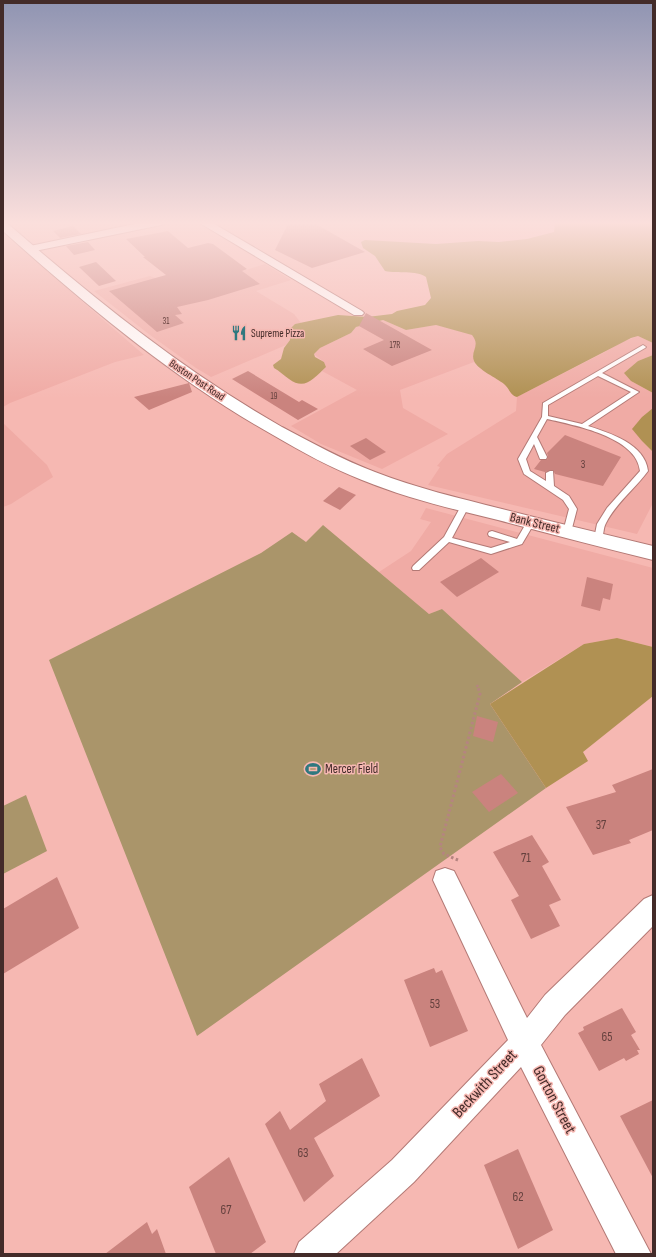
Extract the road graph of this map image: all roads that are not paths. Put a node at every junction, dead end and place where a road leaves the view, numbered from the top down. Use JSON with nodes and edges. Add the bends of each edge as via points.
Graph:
{"nodes":[{"id":1,"x":69,"y":281,"type":"edge"},
{"id":2,"x":304,"y":281,"type":"edge"},
{"id":3,"x":358,"y":312,"type":"dead end"},
{"id":4,"x":643,"y":346,"type":"dead end"},
{"id":5,"x":597,"y":373,"type":"junction"},
{"id":6,"x":544,"y":417,"type":"junction"},
{"id":7,"x":583,"y":426,"type":"junction"},
{"id":8,"x":534,"y":438,"type":"junction"},
{"id":9,"x":543,"y":457,"type":"dead end"},
{"id":10,"x":550,"y":473,"type":"dead end"},
{"id":11,"x":550,"y":486,"type":"junction"},
{"id":12,"x":417,"y":493,"type":"joint"},
{"id":13,"x":465,"y":506,"type":"junction"},
{"id":14,"x":531,"y":522,"type":"junction"},
{"id":15,"x":455,"y":524,"type":"junction"},
{"id":16,"x":464,"y":527,"type":"dead end"},
{"id":17,"x":567,"y":532,"type":"junction"},
{"id":18,"x":492,"y":534,"type":"dead end"},
{"id":19,"x":447,"y":539,"type":"junction"},
{"id":20,"x":598,"y":540,"type":"junction"},
{"id":21,"x":519,"y":542,"type":"junction"},
{"id":22,"x":653,"y":553,"type":"edge"},
{"id":23,"x":416,"y":568,"type":"dead end"},
{"id":24,"x":452,"y":870,"type":"road end"},
{"id":25,"x":653,"y":908,"type":"edge"},
{"id":26,"x":524,"y":1043,"type":"junction"},
{"id":27,"x":311,"y":1254,"type":"edge"},
{"id":28,"x":634,"y":1254,"type":"edge"}],
"edges":[{"from":1,"to":12,"type":"main road","name":"Boston Post Road","via":[[147,345],[249,414],[350,468]]},
{"from":2,"to":3,"type":"street"},
{"from":4,"to":5,"type":"lane"},
{"from":5,"to":6,"type":"lane","via":[[545,404]]},
{"from":5,"to":7,"type":"lane","via":[[636,392]]},
{"from":6,"to":7,"type":"lane"},
{"from":6,"to":8,"type":"lane"},
{"from":7,"to":20,"type":"lane","via":[[629,446],[642,462],[644,471],[610,510],[601,524]]},
{"from":8,"to":9,"type":"lane"},
{"from":8,"to":11,"type":"lane","via":[[522,459],[527,472]]},
{"from":10,"to":11,"type":"lane"},
{"from":11,"to":17,"type":"lane","via":[[566,498],[573,509]]},
{"from":12,"to":13,"type":"main road","name":"Bank Street"},
{"from":13,"to":14,"type":"main road","name":"Bank Street"},
{"from":13,"to":15,"type":"lane"},
{"from":14,"to":17,"type":"main road","name":"Bank Street"},
{"from":14,"to":21,"type":"lane"},
{"from":15,"to":16,"type":"lane"},
{"from":15,"to":19,"type":"lane"},
{"from":17,"to":20,"type":"main road","name":"Bank Street"},
{"from":18,"to":21,"type":"lane"},
{"from":19,"to":21,"type":"lane","via":[[491,552]]},
{"from":19,"to":23,"type":"lane"},
{"from":20,"to":22,"type":"main road","name":"Bank Street"},
{"from":24,"to":26,"type":"street","name":"Gorton Street"},
{"from":25,"to":26,"type":"street","name":"Beckwith Street","via":[[555,1005]]},
{"from":26,"to":27,"type":"street","name":"Beckwith Street","via":[[403,1171]]},
{"from":26,"to":28,"type":"street","name":"Gorton Street"}]}
